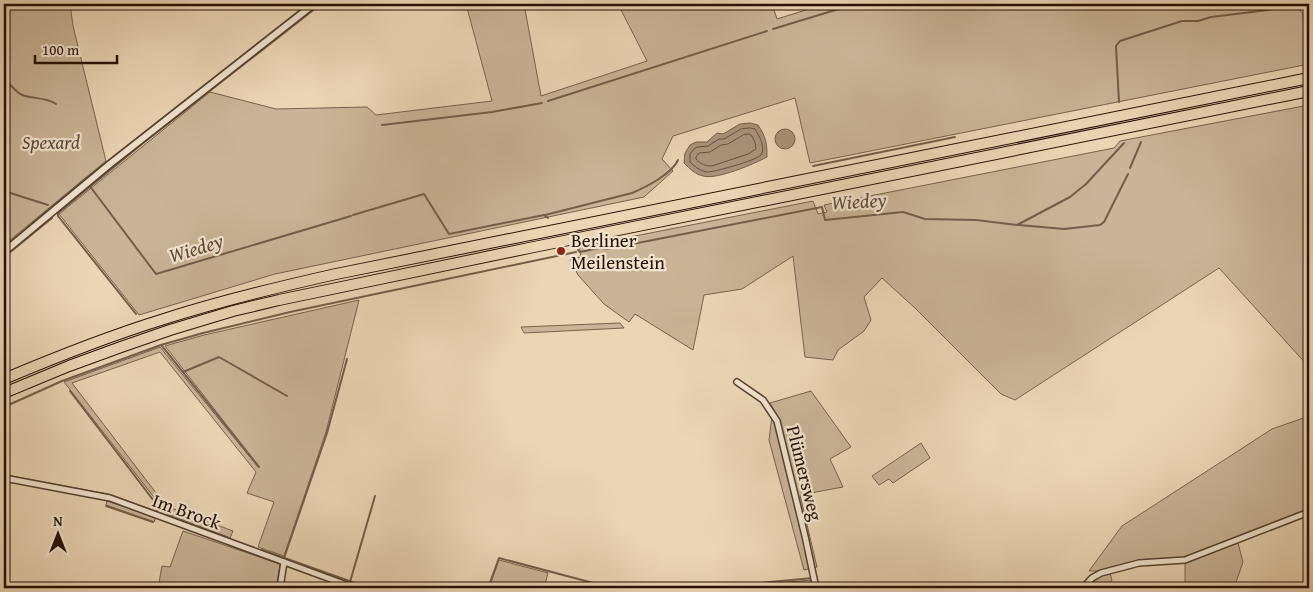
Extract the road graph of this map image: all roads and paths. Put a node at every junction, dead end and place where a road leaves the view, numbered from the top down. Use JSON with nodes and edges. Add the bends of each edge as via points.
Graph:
{"nodes":[{"id":1,"x":314,"y":4,"type":"edge"},
{"id":2,"x":1305,"y":4,"type":"edge"},
{"id":3,"x":1309,"y":9,"type":"edge"},
{"id":4,"x":1309,"y":78,"type":"edge"},
{"id":5,"x":1309,"y":91,"type":"edge"},
{"id":6,"x":4,"y":252,"type":"edge"},
{"id":7,"x":4,"y":379,"type":"edge"},
{"id":8,"x":737,"y":382,"type":"dead end"},
{"id":9,"x":4,"y":394,"type":"edge"},
{"id":10,"x":4,"y":478,"type":"edge"},
{"id":11,"x":1309,"y":512,"type":"edge"},
{"id":12,"x":284,"y":562,"type":"junction"},
{"id":13,"x":280,"y":588,"type":"edge"},
{"id":14,"x":355,"y":588,"type":"edge"},
{"id":15,"x":816,"y":588,"type":"edge"},
{"id":16,"x":1083,"y":588,"type":"edge"}],
"edges":[{"from":1,"to":6,"type":"street"},
{"from":2,"to":3,"type":"main road"},
{"from":4,"to":7,"type":"highway","via":[[278,287],[154,322]]},
{"from":5,"to":9,"type":"highway","via":[[279,300],[129,344]]},
{"from":8,"to":15,"type":"street","name":"Plümersweg","via":[[763,400],[777,421]]},
{"from":10,"to":12,"type":"street","name":"Im Brock","via":[[110,498]]},
{"from":11,"to":16,"type":"street","via":[[1185,560],[1139,563],[1101,573]]},
{"from":12,"to":13,"type":"street"},
{"from":12,"to":14,"type":"street","name":"Im Brock"}]}
